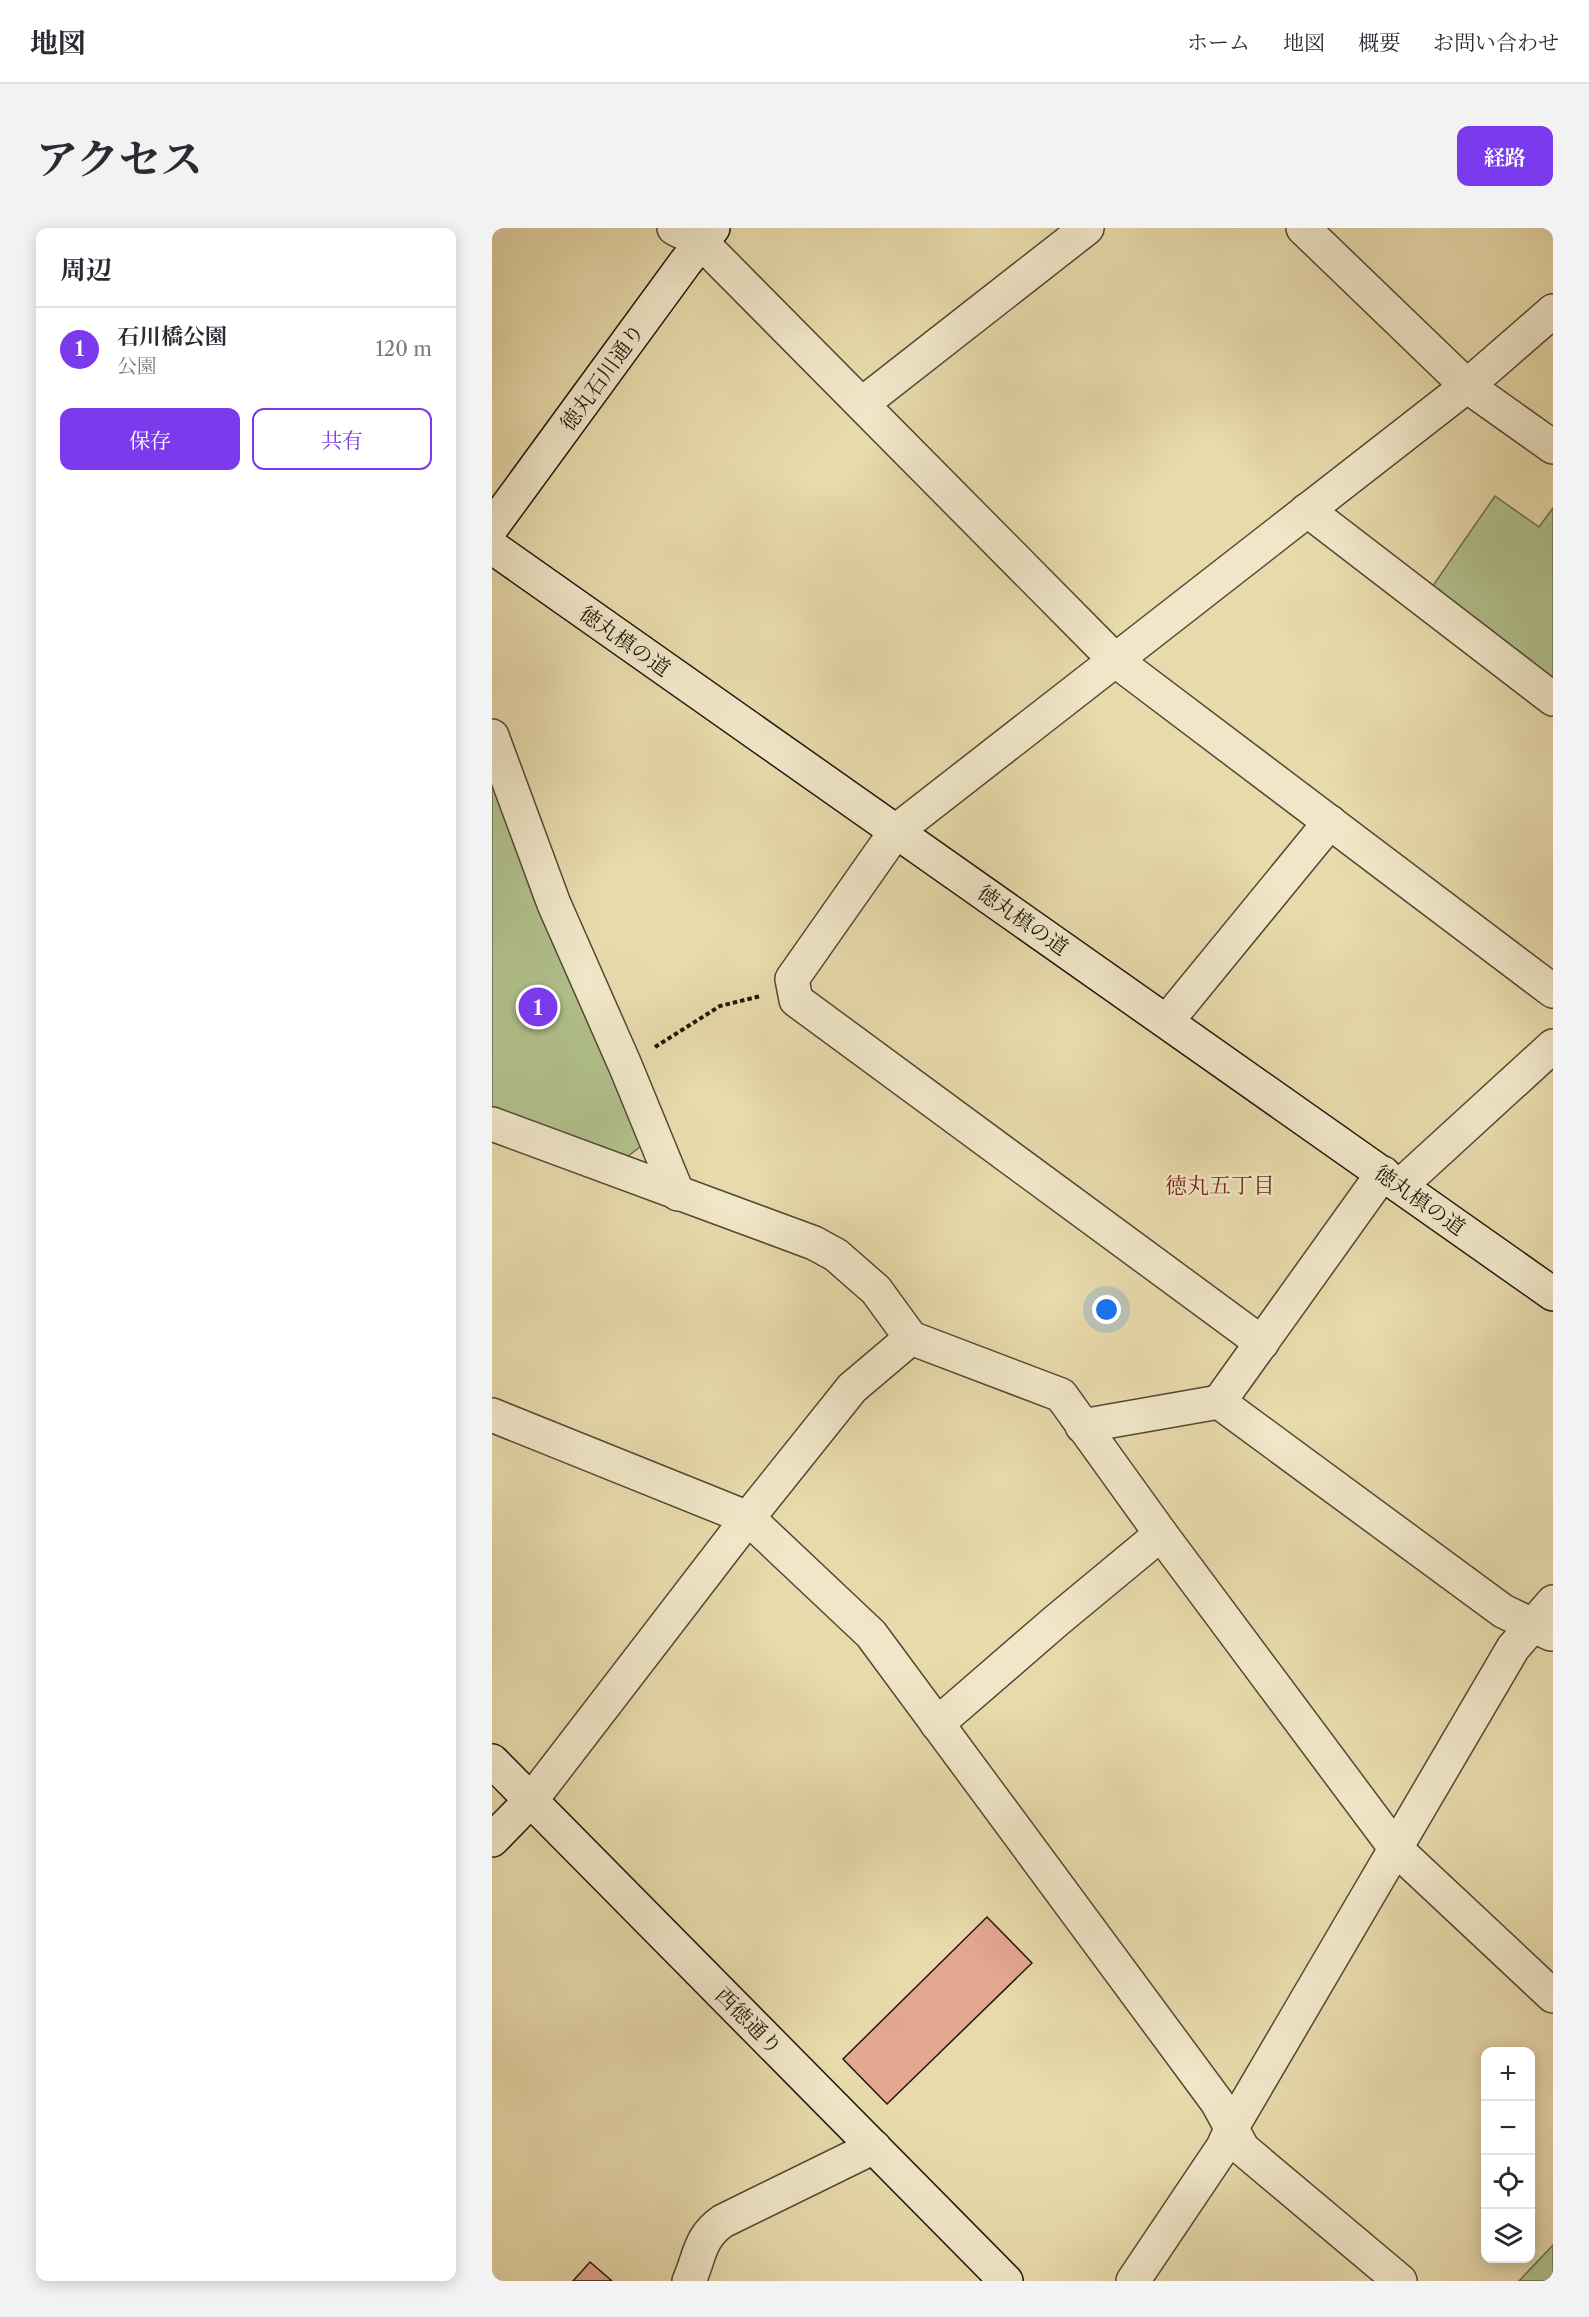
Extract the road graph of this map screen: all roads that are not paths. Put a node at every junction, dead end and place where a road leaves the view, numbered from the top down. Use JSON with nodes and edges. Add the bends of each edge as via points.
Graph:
{"nodes":[{"id":1,"x":1087,"y":228,"type":"edge"},
{"id":2,"x":1303,"y":228,"type":"edge"},
{"id":3,"x":696,"y":233,"type":"edge"},
{"id":4,"x":1553,"y":311,"type":"edge"},
{"id":5,"x":1467,"y":386,"type":"junction"},
{"id":6,"x":862,"y":405,"type":"junction"},
{"id":7,"x":1553,"y":447,"type":"edge"},
{"id":8,"x":1307,"y":510,"type":"junction"},
{"id":9,"x":492,"y":527,"type":"edge"},
{"id":10,"x":492,"y":548,"type":"edge"},
{"id":11,"x":1115,"y":660,"type":"junction"},
{"id":12,"x":1553,"y":699,"type":"edge"},
{"id":13,"x":492,"y":736,"type":"edge"},
{"id":14,"x":1330,"y":822,"type":"junction"},
{"id":15,"x":896,"y":831,"type":"junction"},
{"id":16,"x":1553,"y":992,"type":"edge"},
{"id":17,"x":1167,"y":1021,"type":"junction"},
{"id":18,"x":1553,"y":1046,"type":"edge"},
{"id":19,"x":492,"y":1124,"type":"edge"},
{"id":20,"x":1391,"y":1179,"type":"junction"},
{"id":21,"x":678,"y":1194,"type":"junction"},
{"id":22,"x":1553,"y":1294,"type":"edge"},
{"id":23,"x":911,"y":1338,"type":"junction"},
{"id":24,"x":1262,"y":1343,"type":"junction"},
{"id":25,"x":1219,"y":1402,"type":"junction"},
{"id":26,"x":492,"y":1415,"type":"edge"},
{"id":27,"x":1082,"y":1426,"type":"junction"},
{"id":28,"x":747,"y":1518,"type":"junction"},
{"id":29,"x":1161,"y":1534,"type":"junction"},
{"id":30,"x":1546,"y":1621,"type":"edge"},
{"id":31,"x":937,"y":1724,"type":"junction"},
{"id":32,"x":492,"y":1761,"type":"edge"},
{"id":33,"x":532,"y":1799,"type":"junction"},
{"id":34,"x":492,"y":1840,"type":"edge"},
{"id":35,"x":1396,"y":1849,"type":"junction"},
{"id":36,"x":1553,"y":1996,"type":"edge"},
{"id":37,"x":1231,"y":2129,"type":"junction"},
{"id":38,"x":874,"y":2147,"type":"junction"},
{"id":39,"x":689,"y":2281,"type":"edge"},
{"id":40,"x":1006,"y":2281,"type":"edge"},
{"id":41,"x":1132,"y":2281,"type":"edge"},
{"id":42,"x":1400,"y":2281,"type":"edge"}],
"edges":[{"from":1,"to":6,"type":"street"},
{"from":2,"to":5,"type":"street"},
{"from":3,"to":6,"type":"street"},
{"from":3,"to":9,"type":"street","name":"徳丸石川通り"},
{"from":4,"to":5,"type":"street"},
{"from":5,"to":7,"type":"street"},
{"from":5,"to":8,"type":"street"},
{"from":6,"to":11,"type":"street"},
{"from":8,"to":11,"type":"street"},
{"from":8,"to":12,"type":"street"},
{"from":10,"to":15,"type":"street","name":"徳丸槙の道"},
{"from":11,"to":14,"type":"street"},
{"from":11,"to":15,"type":"street"},
{"from":13,"to":21,"type":"street","via":[[554,904]]},
{"from":14,"to":16,"type":"street"},
{"from":14,"to":17,"type":"street"},
{"from":15,"to":17,"type":"street","name":"徳丸槙の道"},
{"from":15,"to":24,"type":"street","via":[[792,979],[796,1000]]},
{"from":17,"to":20,"type":"street","name":"徳丸槙の道"},
{"from":18,"to":20,"type":"street"},
{"from":19,"to":21,"type":"street"},
{"from":20,"to":22,"type":"street","name":"徳丸槙の道"},
{"from":20,"to":24,"type":"street"},
{"from":21,"to":23,"type":"street","via":[[814,1243],[836,1255],[876,1290]]},
{"from":23,"to":27,"type":"street","via":[[1061,1395]]},
{"from":23,"to":28,"type":"street","via":[[852,1388]]},
{"from":24,"to":25,"type":"street"},
{"from":25,"to":27,"type":"street"},
{"from":25,"to":30,"type":"street","via":[[1503,1611]]},
{"from":26,"to":28,"type":"street"},
{"from":27,"to":29,"type":"street"},
{"from":28,"to":31,"type":"street","via":[[871,1634]]},
{"from":28,"to":33,"type":"street"},
{"from":29,"to":31,"type":"street"},
{"from":29,"to":35,"type":"street"},
{"from":30,"to":35,"type":"street","via":[[1513,1648]]},
{"from":31,"to":37,"type":"street","via":[[1217,2102]]},
{"from":32,"to":33,"type":"street","name":"西徳通り"},
{"from":33,"to":34,"type":"street"},
{"from":33,"to":38,"type":"street","name":"西徳通り"},
{"from":35,"to":36,"type":"street"},
{"from":35,"to":37,"type":"street"},
{"from":37,"to":41,"type":"street","via":[[1223,2147]]},
{"from":37,"to":42,"type":"street","via":[[1244,2149]]},
{"from":38,"to":39,"type":"street","via":[[712,2228]]},
{"from":38,"to":40,"type":"street","name":"西徳通り"}]}
